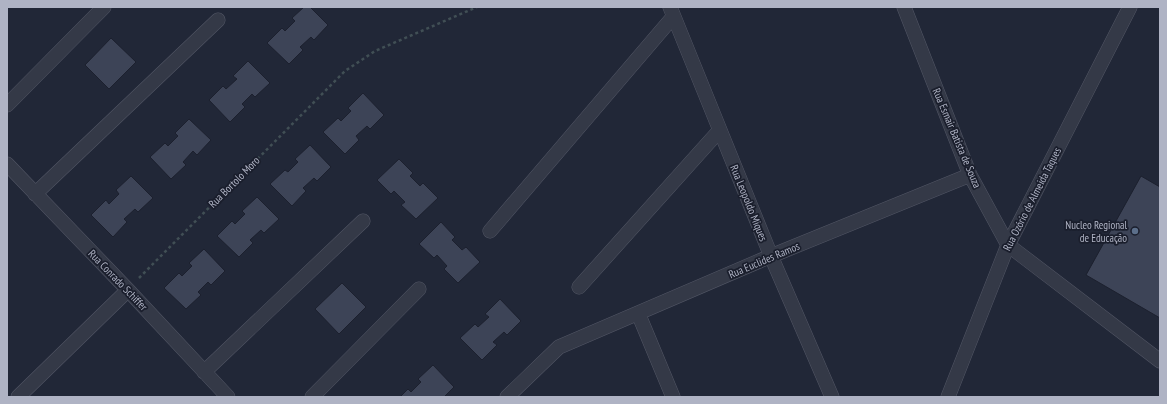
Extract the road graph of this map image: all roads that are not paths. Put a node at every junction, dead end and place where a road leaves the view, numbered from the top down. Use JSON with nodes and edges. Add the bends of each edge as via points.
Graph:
{"nodes":[{"id":1,"x":104,"y":7,"type":"edge"},
{"id":2,"x":904,"y":7,"type":"edge"},
{"id":3,"x":1130,"y":7,"type":"edge"},
{"id":4,"x":672,"y":12,"type":"edge"},
{"id":5,"x":218,"y":20,"type":"dead end"},
{"id":6,"x":7,"y":105,"type":"edge"},
{"id":7,"x":719,"y":131,"type":"junction"},
{"id":8,"x":7,"y":164,"type":"edge"},
{"id":9,"x":970,"y":175,"type":"junction"},
{"id":10,"x":35,"y":194,"type":"junction"},
{"id":11,"x":363,"y":220,"type":"dead end"},
{"id":12,"x":490,"y":231,"type":"dead end"},
{"id":13,"x":1008,"y":244,"type":"junction"},
{"id":14,"x":771,"y":256,"type":"junction"},
{"id":15,"x":579,"y":287,"type":"dead end"},
{"id":16,"x":419,"y":289,"type":"dead end"},
{"id":17,"x":128,"y":290,"type":"junction"},
{"id":18,"x":638,"y":313,"type":"junction"},
{"id":19,"x":1160,"y":361,"type":"edge"},
{"id":20,"x":204,"y":372,"type":"junction"},
{"id":21,"x":18,"y":397,"type":"edge"},
{"id":22,"x":228,"y":397,"type":"edge"},
{"id":23,"x":312,"y":397,"type":"edge"},
{"id":24,"x":507,"y":397,"type":"edge"},
{"id":25,"x":673,"y":397,"type":"edge"},
{"id":26,"x":832,"y":397,"type":"edge"},
{"id":27,"x":948,"y":397,"type":"edge"}],
"edges":[{"from":1,"to":6,"type":"street"},
{"from":2,"to":9,"type":"street","name":"Rua Esmair Batista de Souza"},
{"from":3,"to":13,"type":"street","name":"Rua Ozório de Almeida Taques"},
{"from":4,"to":7,"type":"street","name":"Rua Leopoldo Miques"},
{"from":4,"to":12,"type":"street"},
{"from":5,"to":10,"type":"street"},
{"from":7,"to":14,"type":"street","name":"Rua Leopoldo Miques"},
{"from":7,"to":15,"type":"street"},
{"from":8,"to":10,"type":"street","name":"Rua Conrado Schiffer"},
{"from":9,"to":13,"type":"street","name":"Rua Esmair Batista de Souza"},
{"from":9,"to":14,"type":"street","name":"Rua Euclides Ramos"},
{"from":10,"to":17,"type":"street","name":"Rua Conrado Schiffer"},
{"from":11,"to":20,"type":"street"},
{"from":13,"to":19,"type":"street","name":"Rua Esmair Batista de Souza"},
{"from":13,"to":27,"type":"street","name":"Rua Ozório de Almeida Taques"},
{"from":14,"to":18,"type":"street","name":"Rua Euclides Ramos"},
{"from":14,"to":26,"type":"street","name":"Rua Leopoldo Miques"},
{"from":16,"to":23,"type":"street"},
{"from":17,"to":20,"type":"street","name":"Rua Conrado Schiffer"},
{"from":17,"to":21,"type":"street"},
{"from":18,"to":24,"type":"street","name":"Rua Euclides Ramos","via":[[559,347]]},
{"from":18,"to":25,"type":"street"},
{"from":20,"to":22,"type":"street","name":"Rua Conrado Schiffer"}]}
